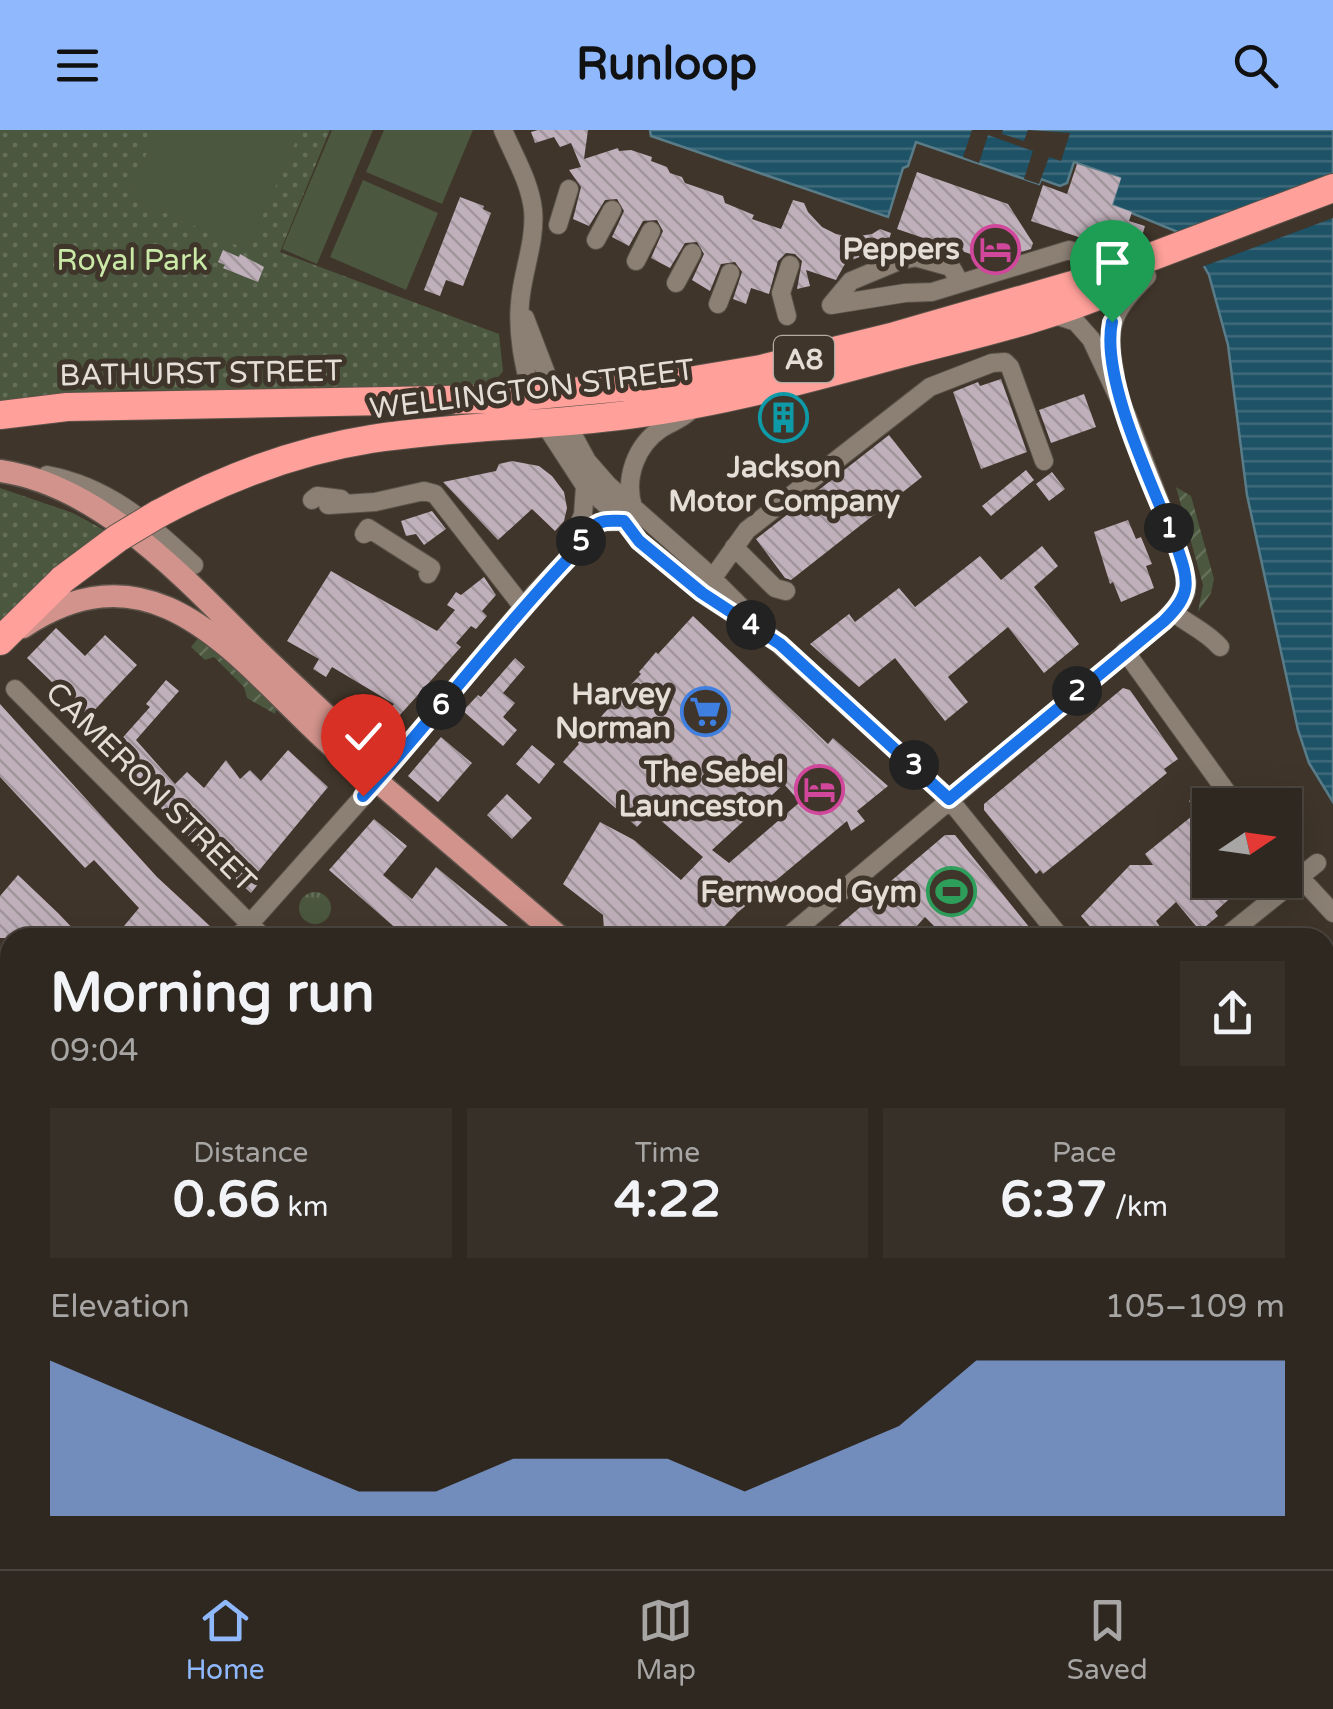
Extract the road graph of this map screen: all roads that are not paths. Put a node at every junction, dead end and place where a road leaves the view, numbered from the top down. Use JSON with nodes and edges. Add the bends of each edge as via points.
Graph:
{"nodes":[{"id":1,"x":503,"y":130,"type":"edge"},
{"id":2,"x":569,"y":188,"type":"dead end"},
{"id":3,"x":1333,"y":188,"type":"edge"},
{"id":4,"x":1333,"y":204,"type":"edge"},
{"id":5,"x":612,"y":210,"type":"dead end"},
{"id":6,"x":558,"y":225,"type":"dead end"},
{"id":7,"x":651,"y":231,"type":"dead end"},
{"id":8,"x":596,"y":240,"type":"dead end"},
{"id":9,"x":692,"y":253,"type":"dead end"},
{"id":10,"x":1086,"y":256,"type":"dead end"},
{"id":11,"x":636,"y":262,"type":"dead end"},
{"id":12,"x":790,"y":265,"type":"dead end"},
{"id":13,"x":1161,"y":265,"type":"junction"},
{"id":14,"x":730,"y":274,"type":"dead end"},
{"id":15,"x":676,"y":283,"type":"dead end"},
{"id":16,"x":960,"y":283,"type":"junction"},
{"id":17,"x":718,"y":304,"type":"dead end"},
{"id":18,"x":1050,"y":313,"type":"junction"},
{"id":19,"x":787,"y":316,"type":"dead end"},
{"id":20,"x":990,"y":330,"type":"junction"},
{"id":21,"x":1005,"y":362,"type":"junction"},
{"id":22,"x":543,"y":395,"type":"junction"},
{"id":23,"x":1119,"y":399,"type":"junction"},
{"id":24,"x":698,"y":404,"type":"junction"},
{"id":25,"x":0,"y":415,"type":"edge"},
{"id":26,"x":555,"y":422,"type":"junction"},
{"id":27,"x":1044,"y":461,"type":"dead end"},
{"id":28,"x":6,"y":472,"type":"edge"},
{"id":29,"x":584,"y":486,"type":"junction"},
{"id":30,"x":323,"y":502,"type":"dead end"},
{"id":31,"x":136,"y":512,"type":"junction"},
{"id":32,"x":629,"y":514,"type":"junction"},
{"id":33,"x":364,"y":534,"type":"dead end"},
{"id":34,"x":156,"y":541,"type":"junction"},
{"id":35,"x":734,"y":547,"type":"junction"},
{"id":36,"x":428,"y":574,"type":"dead end"},
{"id":37,"x":550,"y":578,"type":"junction"},
{"id":38,"x":707,"y":585,"type":"junction"},
{"id":39,"x":786,"y":591,"type":"dead end"},
{"id":40,"x":523,"y":607,"type":"junction"},
{"id":41,"x":1173,"y":612,"type":"junction"},
{"id":42,"x":0,"y":642,"type":"edge"},
{"id":43,"x":1220,"y":647,"type":"dead end"},
{"id":44,"x":1125,"y":651,"type":"junction"},
{"id":45,"x":15,"y":689,"type":"dead end"},
{"id":46,"x":378,"y":780,"type":"junction"},
{"id":47,"x":1224,"y":788,"type":"edge"},
{"id":48,"x":949,"y":799,"type":"junction"},
{"id":49,"x":1317,"y":863,"type":"dead end"},
{"id":50,"x":1302,"y":866,"type":"edge"},
{"id":51,"x":1302,"y":879,"type":"edge"},
{"id":52,"x":1263,"y":898,"type":"edge"},
{"id":53,"x":1333,"y":913,"type":"edge"},
{"id":54,"x":241,"y":928,"type":"edge"},
{"id":55,"x":245,"y":928,"type":"edge"},
{"id":56,"x":549,"y":928,"type":"edge"},
{"id":57,"x":798,"y":928,"type":"edge"},
{"id":58,"x":1053,"y":928,"type":"edge"},
{"id":59,"x":1234,"y":928,"type":"edge"}],
"edges":[{"from":1,"to":22,"type":"street","via":[[533,208],[520,303]]},
{"from":2,"to":6,"type":"street"},
{"from":3,"to":13,"type":"highway","number":"A8"},
{"from":4,"to":13,"type":"highway","number":"A8"},
{"from":5,"to":8,"type":"street"},
{"from":7,"to":11,"type":"street"},
{"from":9,"to":15,"type":"street"},
{"from":10,"to":16,"type":"street","via":[[1068,250]]},
{"from":12,"to":19,"type":"street","via":[[781,293]]},
{"from":13,"to":18,"type":"highway","name":"WELLINGTON STREET","number":"A8"},
{"from":13,"to":22,"type":"highway","name":"BATHURST STREET","number":"A8","via":[[761,369]]},
{"from":13,"to":23,"type":"street","via":[[1112,322]]},
{"from":14,"to":17,"type":"street"},
{"from":16,"to":16,"type":"street","via":[[932,292],[831,305],[857,277],[915,257],[950,268]]},
{"from":18,"to":20,"type":"highway","name":"WELLINGTON STREET","number":"A8"},
{"from":18,"to":23,"type":"street","via":[[1085,330]]},
{"from":20,"to":21,"type":"street"},
{"from":20,"to":24,"type":"highway","name":"WELLINGTON STREET","number":"A8"},
{"from":21,"to":27,"type":"street"},
{"from":21,"to":35,"type":"street","via":[[930,388]]},
{"from":22,"to":25,"type":"highway","name":"BATHURST STREET","number":"A8","via":[[67,407]]},
{"from":22,"to":26,"type":"highway"},
{"from":23,"to":41,"type":"street","via":[[1184,566],[1186,592]]},
{"from":24,"to":26,"type":"highway","name":"WELLINGTON STREET","number":"A8"},
{"from":24,"to":32,"type":"street","via":[[639,454]]},
{"from":26,"to":29,"type":"street"},
{"from":26,"to":32,"type":"street"},
{"from":26,"to":42,"type":"highway","name":"WELLINGTON STREET","number":"A8","bridge":true,"via":[[369,440],[291,457],[220,483],[118,538]]},
{"from":28,"to":31,"type":"street","via":[[67,480]]},
{"from":28,"to":34,"type":"main road","via":[[61,491]]},
{"from":29,"to":32,"type":"street"},
{"from":29,"to":37,"type":"street","via":[[579,526]]},
{"from":30,"to":40,"type":"street","via":[[435,494]]},
{"from":31,"to":34,"type":"street"},
{"from":31,"to":34,"type":"street","via":[[167,530],[196,562]]},
{"from":32,"to":37,"type":"street","via":[[593,527]]},
{"from":32,"to":38,"type":"street","via":[[639,541]]},
{"from":33,"to":36,"type":"street","via":[[368,528],[431,568]]},
{"from":34,"to":46,"type":"main road","via":[[361,748]]},
{"from":35,"to":38,"type":"street"},
{"from":35,"to":39,"type":"street"},
{"from":37,"to":40,"type":"street"},
{"from":38,"to":48,"type":"street"},
{"from":40,"to":46,"type":"street"},
{"from":41,"to":43,"type":"street"},
{"from":41,"to":44,"type":"street"},
{"from":42,"to":46,"type":"main road","via":[[82,598],[116,595],[160,603],[212,634],[350,763]]},
{"from":44,"to":47,"type":"street"},
{"from":44,"to":48,"type":"street"},
{"from":45,"to":54,"type":"street","name":"CAMERON STREET"},
{"from":46,"to":55,"type":"street"},
{"from":46,"to":56,"type":"main road"},
{"from":48,"to":57,"type":"street"},
{"from":48,"to":58,"type":"street"},
{"from":49,"to":50,"type":"street"},
{"from":51,"to":53,"type":"street"},
{"from":52,"to":59,"type":"street"}]}
